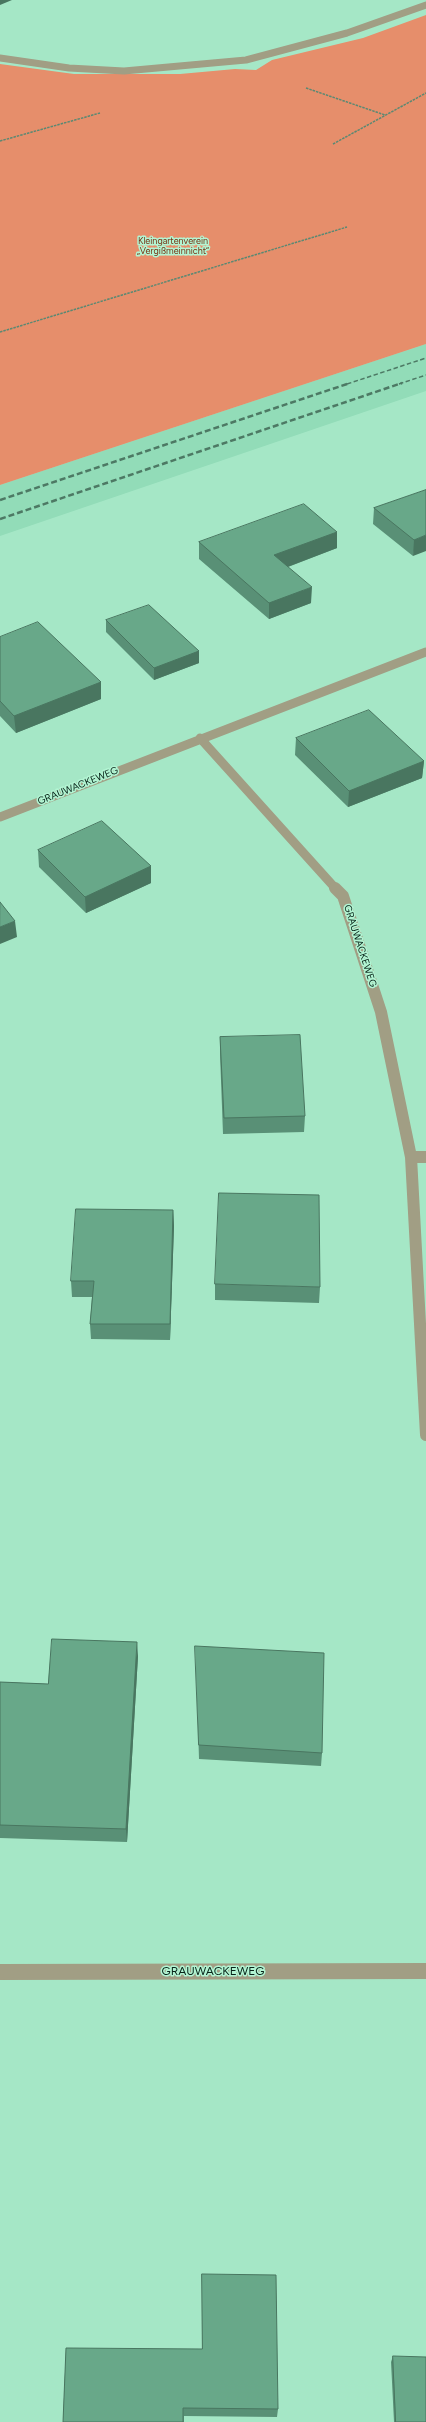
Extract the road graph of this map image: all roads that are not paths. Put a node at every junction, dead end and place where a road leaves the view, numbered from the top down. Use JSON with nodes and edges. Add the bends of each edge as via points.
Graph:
{"nodes":[{"id":1,"x":426,"y":5,"type":"edge"},
{"id":2,"x":0,"y":58,"type":"edge"},
{"id":3,"x":426,"y":652,"type":"edge"},
{"id":4,"x":200,"y":738,"type":"junction"},
{"id":5,"x":0,"y":817,"type":"edge"},
{"id":6,"x":411,"y":1157,"type":"junction"},
{"id":7,"x":426,"y":1157,"type":"edge"},
{"id":8,"x":426,"y":1435,"type":"edge"},
{"id":9,"x":426,"y":1971,"type":"edge"},
{"id":10,"x":0,"y":1972,"type":"edge"}],
"edges":[{"from":1,"to":2,"type":"street","via":[[340,35],[246,60],[124,71],[69,68]]},
{"from":3,"to":4,"type":"street","name":"GRAUWACKEWEG"},
{"from":4,"to":5,"type":"street","name":"GRAUWACKEWEG"},
{"from":4,"to":6,"type":"street","name":"GRAUWACKEWEG","via":[[343,896],[381,1012]]},
{"from":6,"to":7,"type":"street"},
{"from":6,"to":8,"type":"street","name":"GRAUWACKEWEG"},
{"from":9,"to":10,"type":"street","name":"GRAUWACKEWEG"}]}
